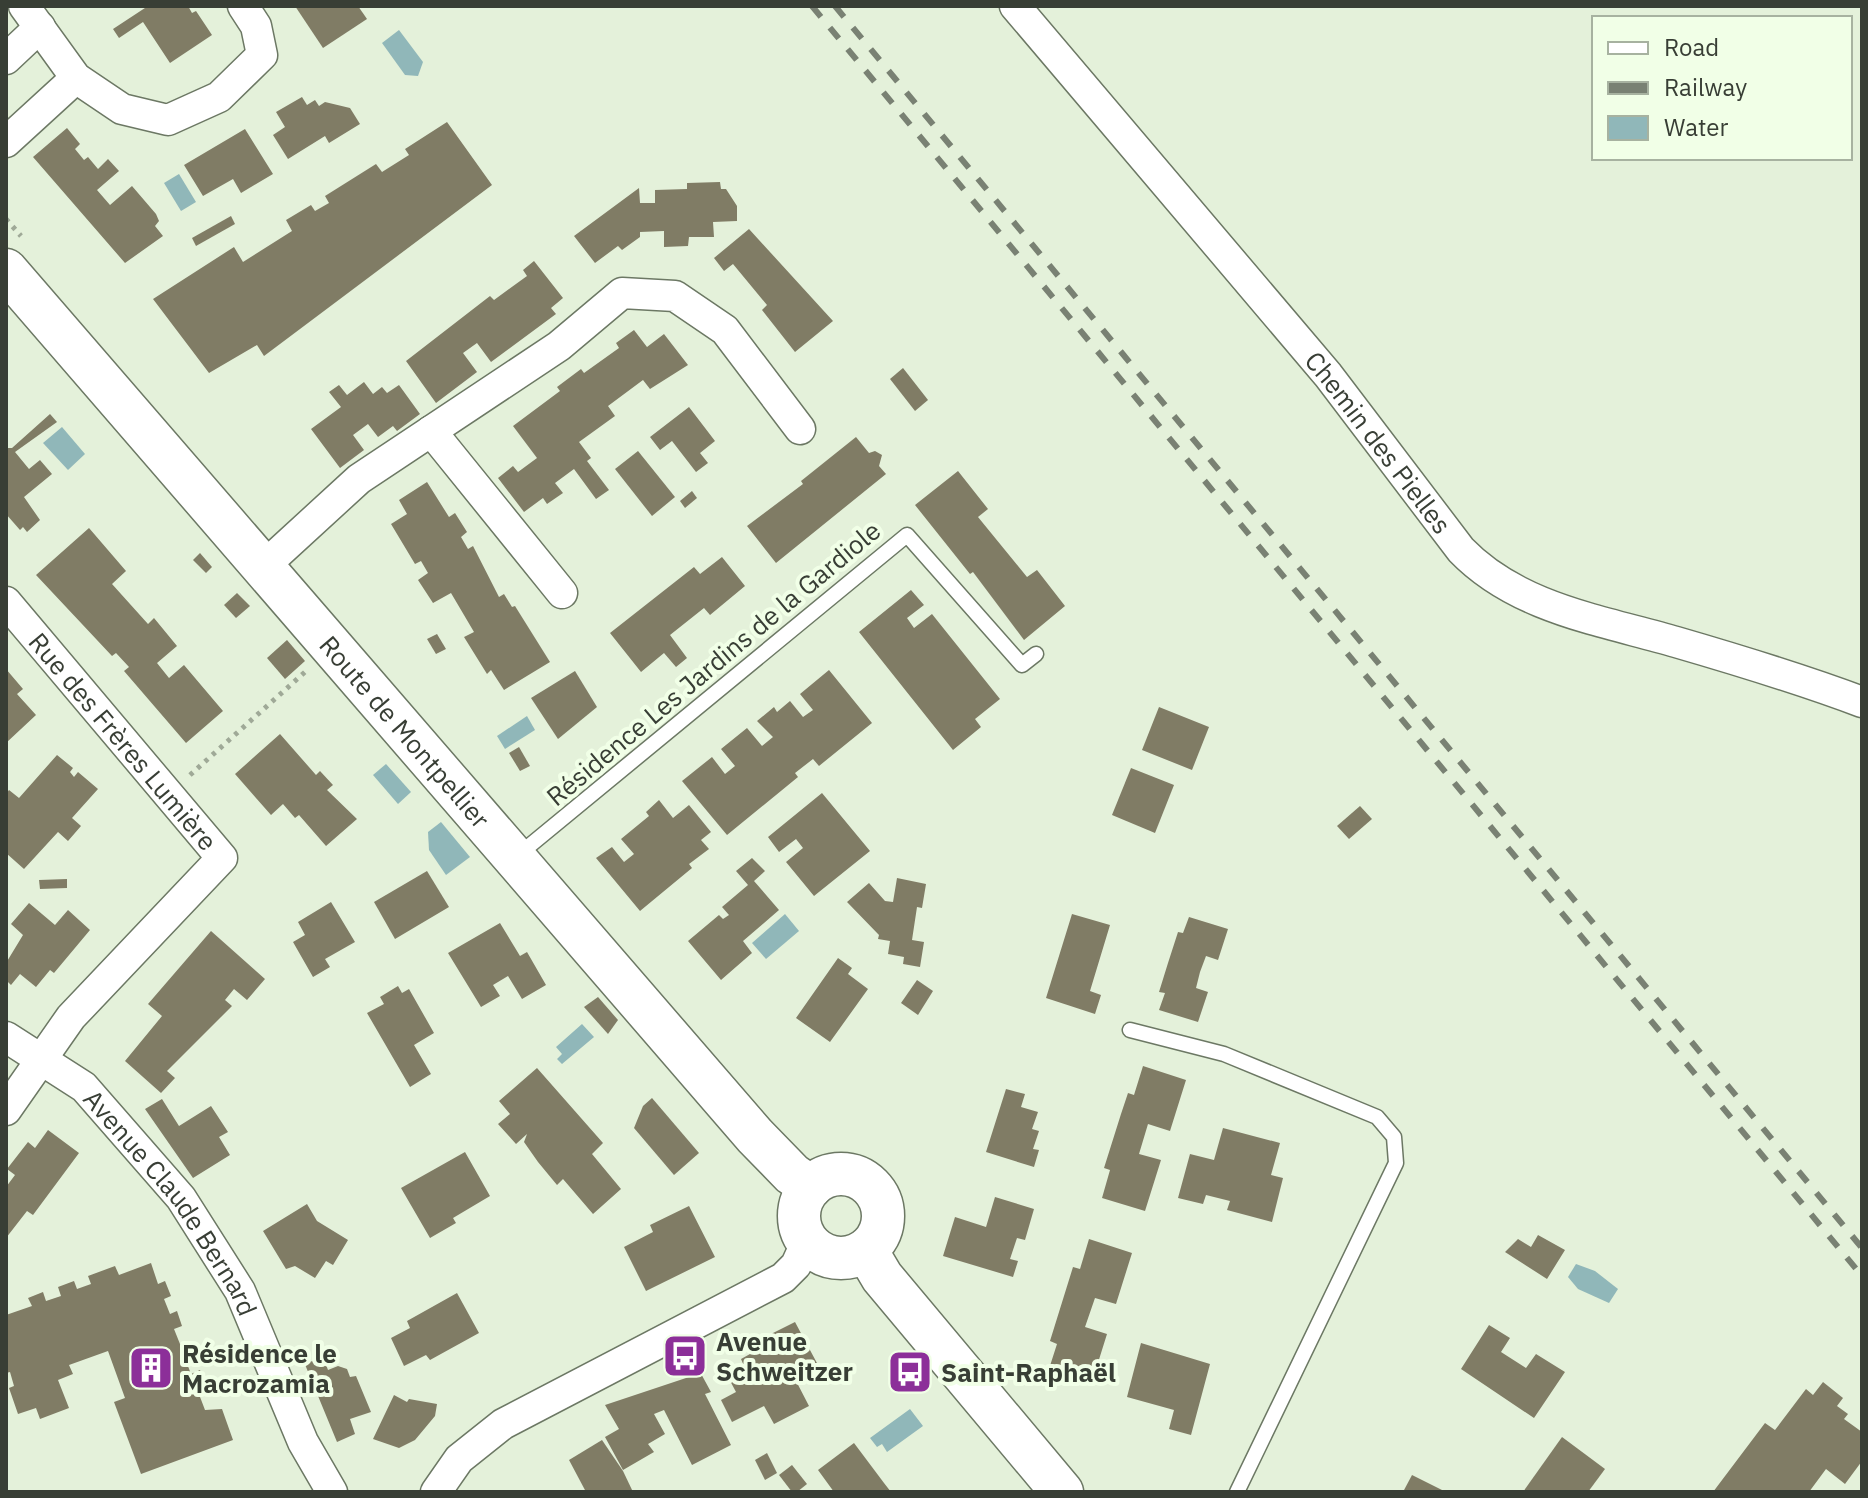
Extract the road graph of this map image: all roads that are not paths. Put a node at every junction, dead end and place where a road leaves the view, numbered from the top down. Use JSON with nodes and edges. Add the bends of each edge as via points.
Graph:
{"nodes":[{"id":1,"x":243,"y":6,"type":"edge"},
{"id":2,"x":1015,"y":6,"type":"edge"},
{"id":3,"x":32,"y":17,"type":"edge"},
{"id":4,"x":6,"y":59,"type":"edge"},
{"id":5,"x":76,"y":78,"type":"junction"},
{"id":6,"x":6,"y":142,"type":"edge"},
{"id":7,"x":6,"y":270,"type":"edge"},
{"id":8,"x":800,"y":429,"type":"dead end"},
{"id":9,"x":431,"y":431,"type":"junction"},
{"id":10,"x":263,"y":567,"type":"junction"},
{"id":11,"x":562,"y":593,"type":"dead end"},
{"id":12,"x":6,"y":602,"type":"edge"},
{"id":13,"x":1036,"y":654,"type":"dead end"},
{"id":14,"x":1862,"y":702,"type":"edge"},
{"id":15,"x":513,"y":859,"type":"junction"},
{"id":16,"x":1130,"y":1030,"type":"dead end"},
{"id":17,"x":6,"y":1037,"type":"edge"},
{"id":18,"x":42,"y":1057,"type":"junction"},
{"id":19,"x":6,"y":1110,"type":"edge"},
{"id":20,"x":811,"y":1187,"type":"junction"},
{"id":21,"x":807,"y":1241,"type":"junction"},
{"id":22,"x":866,"y":1250,"type":"junction"},
{"id":23,"x":332,"y":1492,"type":"edge"},
{"id":24,"x":436,"y":1492,"type":"edge"},
{"id":25,"x":1062,"y":1492,"type":"edge"},
{"id":26,"x":1237,"y":1492,"type":"edge"}],
"edges":[{"from":1,"to":5,"type":"street","via":[[256,26],[262,55],[219,97],[168,120],[122,109]]},
{"from":2,"to":14,"type":"street","name":"Chemin des Pielles","via":[[1328,375],[1484,574],[1566,611]]},
{"from":3,"to":4,"type":"street"},
{"from":3,"to":5,"type":"street"},
{"from":5,"to":6,"type":"street"},
{"from":7,"to":10,"type":"main road","name":"Route de Montpellier"},
{"from":8,"to":9,"type":"street","via":[[725,330],[675,296],[622,293],[559,346]]},
{"from":9,"to":10,"type":"street","via":[[359,479]]},
{"from":9,"to":11,"type":"street"},
{"from":10,"to":15,"type":"main road","name":"Route de Montpellier"},
{"from":12,"to":18,"type":"street","name":"Rue des Frères Lumière","via":[[222,858],[71,1017]]},
{"from":13,"to":15,"type":"lane","name":"Résidence Les Jardins de la Gardiole","via":[[1022,665],[907,535]]},
{"from":15,"to":20,"type":"main road","name":"Route de Montpellier","via":[[755,1136]]},
{"from":16,"to":26,"type":"lane","via":[[1238,1059],[1377,1117],[1394,1137],[1396,1163]]},
{"from":17,"to":18,"type":"street","name":"Avenue Claude Bernard"},
{"from":18,"to":19,"type":"street"},
{"from":18,"to":23,"type":"street","name":"Avenue Claude Bernard","via":[[84,1087],[181,1198],[240,1291],[303,1442]]},
{"from":20,"to":21,"type":"main road","via":[[799,1214]]},
{"from":20,"to":22,"type":"main road","via":[[825,1177],[846,1174],[873,1188],[883,1215],[880,1233]]},
{"from":21,"to":22,"type":"main road","via":[[833,1257]]},
{"from":21,"to":24,"type":"street","via":[[783,1278],[503,1424],[459,1459]]},
{"from":22,"to":25,"type":"main road","via":[[882,1277]]}]}
